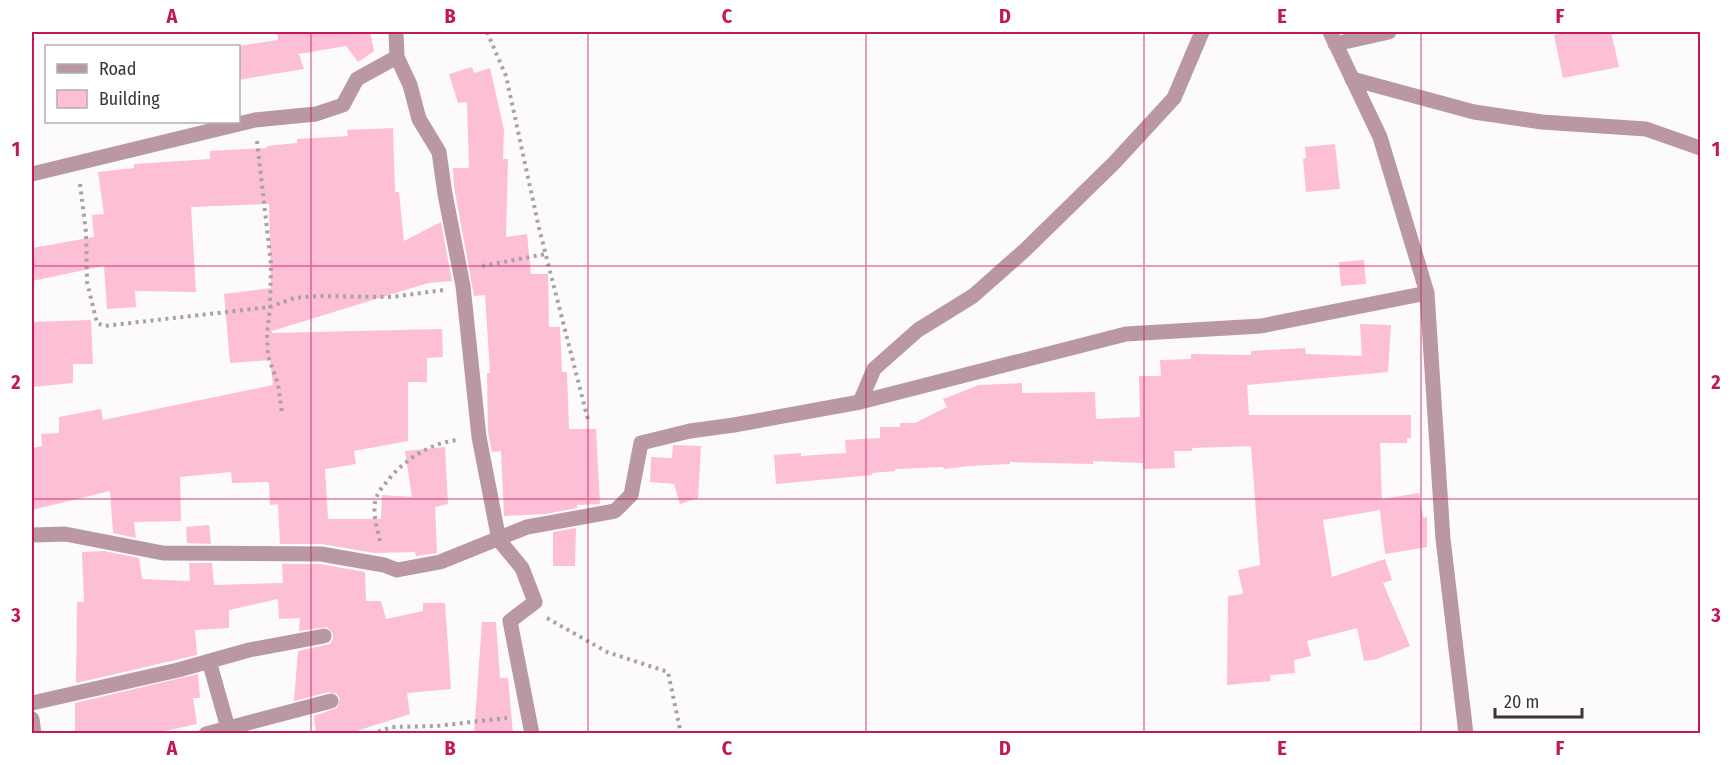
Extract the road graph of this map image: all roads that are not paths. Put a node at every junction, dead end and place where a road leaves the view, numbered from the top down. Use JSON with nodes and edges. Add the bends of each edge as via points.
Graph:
{"nodes":[{"id":1,"x":396,"y":32,"type":"edge"},
{"id":2,"x":1202,"y":32,"type":"edge"},
{"id":3,"x":1389,"y":32,"type":"edge"},
{"id":4,"x":1332,"y":38,"type":"edge"},
{"id":5,"x":397,"y":57,"type":"junction"},
{"id":6,"x":1352,"y":79,"type":"junction"},
{"id":7,"x":1701,"y":148,"type":"edge"},
{"id":8,"x":32,"y":174,"type":"edge"},
{"id":9,"x":1427,"y":293,"type":"junction"},
{"id":10,"x":860,"y":402,"type":"junction"},
{"id":11,"x":32,"y":535,"type":"edge"},
{"id":12,"x":499,"y":540,"type":"junction"},
{"id":13,"x":324,"y":636,"type":"dead end"},
{"id":14,"x":209,"y":662,"type":"junction"},
{"id":15,"x":331,"y":701,"type":"dead end"},
{"id":16,"x":32,"y":703,"type":"edge"},
{"id":17,"x":32,"y":719,"type":"edge"},
{"id":18,"x":228,"y":728,"type":"junction"},
{"id":19,"x":34,"y":734,"type":"edge"},
{"id":20,"x":206,"y":734,"type":"edge"},
{"id":21,"x":532,"y":734,"type":"edge"},
{"id":22,"x":1466,"y":734,"type":"edge"}],
"edges":[{"from":1,"to":5,"type":"street"},
{"from":2,"to":10,"type":"street","via":[[1174,98],[1114,163],[973,296],[918,330],[874,369]]},
{"from":3,"to":4,"type":"street"},
{"from":4,"to":6,"type":"street"},
{"from":5,"to":8,"type":"street","via":[[357,79],[343,105],[316,114],[255,120]]},
{"from":5,"to":12,"type":"street","via":[[410,85],[418,119],[439,152],[463,286],[479,437]]},
{"from":6,"to":7,"type":"street","via":[[1474,112],[1542,122],[1646,129]]},
{"from":6,"to":9,"type":"street","via":[[1380,137]]},
{"from":9,"to":10,"type":"street","via":[[1261,326],[1126,333]]},
{"from":9,"to":22,"type":"street","via":[[1443,539]]},
{"from":10,"to":12,"type":"street","via":[[641,443],[631,495],[615,511],[527,527]]},
{"from":11,"to":12,"type":"street","via":[[65,534],[163,553],[321,554],[397,570],[440,562]]},
{"from":12,"to":21,"type":"street","via":[[522,568],[536,602],[510,621]]},
{"from":13,"to":14,"type":"street"},
{"from":14,"to":16,"type":"street"},
{"from":14,"to":18,"type":"street"},
{"from":15,"to":18,"type":"street"},
{"from":17,"to":19,"type":"street"},
{"from":18,"to":20,"type":"street"}]}
